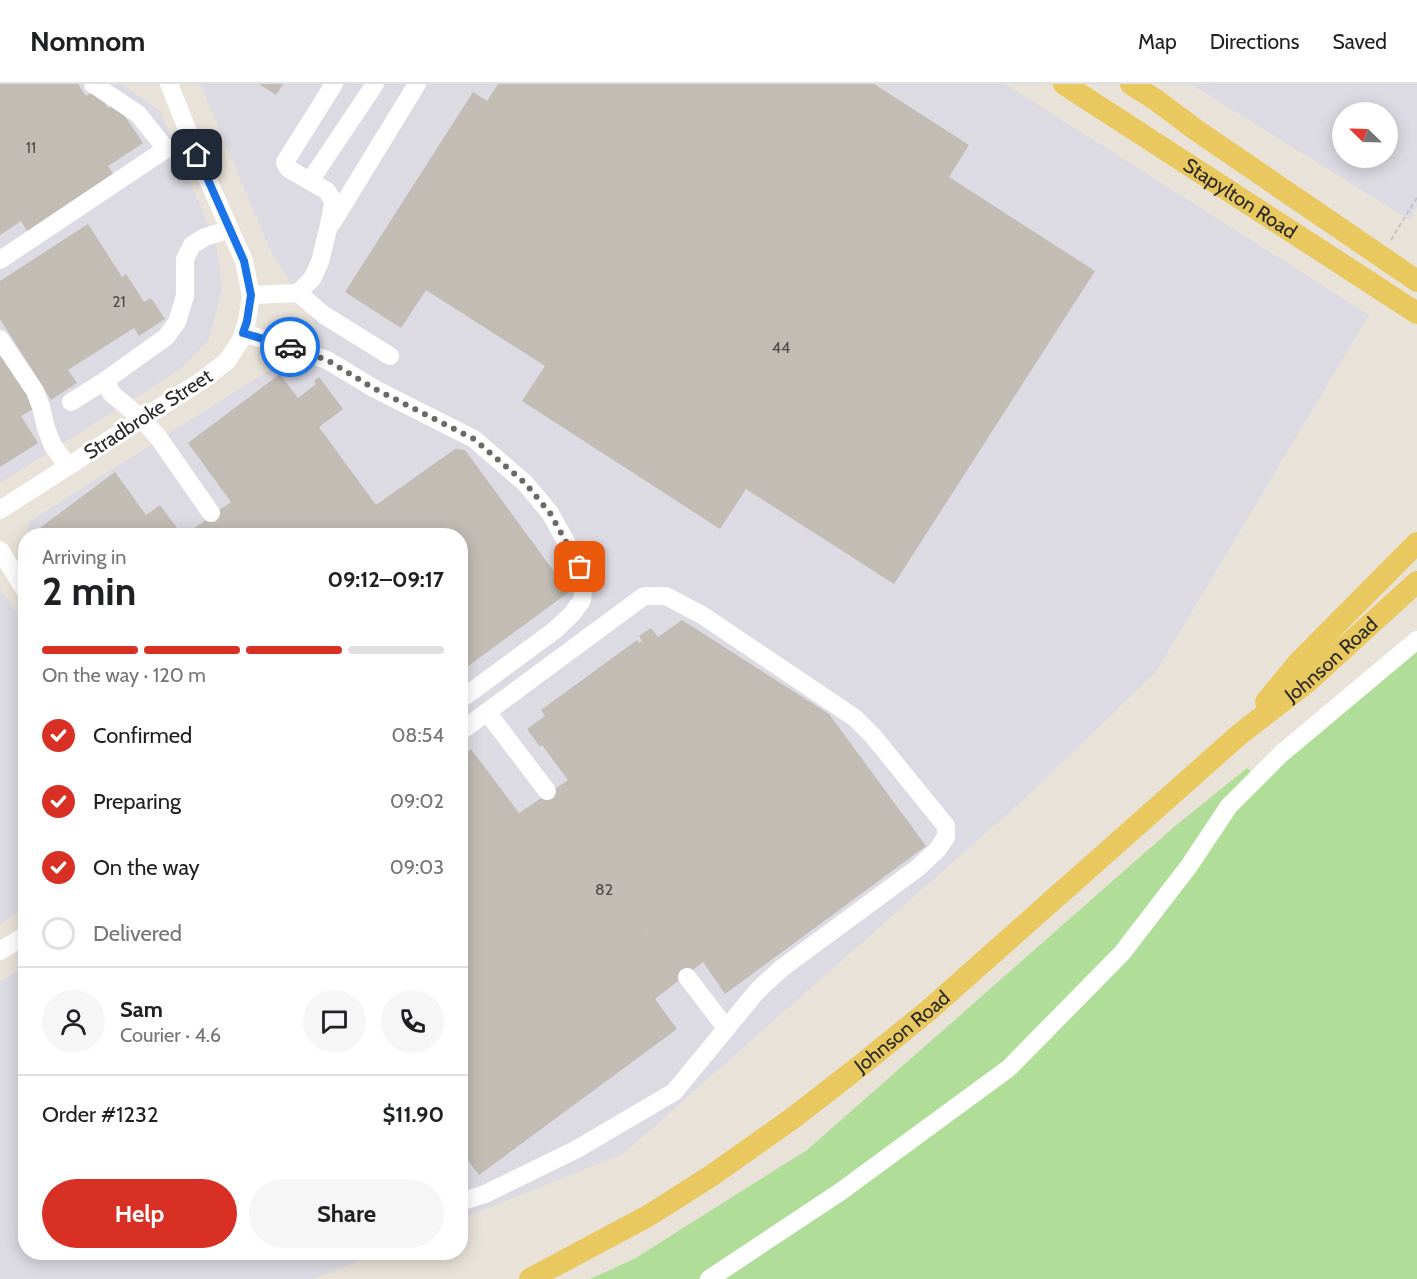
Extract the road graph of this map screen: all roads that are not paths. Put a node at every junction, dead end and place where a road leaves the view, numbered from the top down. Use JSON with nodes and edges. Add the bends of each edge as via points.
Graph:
{"nodes":[{"id":1,"x":93,"y":84,"type":"edge"},
{"id":2,"x":169,"y":84,"type":"edge"},
{"id":3,"x":334,"y":84,"type":"edge"},
{"id":4,"x":375,"y":84,"type":"edge"},
{"id":5,"x":417,"y":84,"type":"edge"},
{"id":6,"x":1064,"y":84,"type":"edge"},
{"id":7,"x":1131,"y":84,"type":"edge"},
{"id":8,"x":191,"y":141,"type":"junction"},
{"id":9,"x":166,"y":149,"type":"junction"},
{"id":10,"x":310,"y":181,"type":"junction"},
{"id":11,"x":230,"y":229,"type":"junction"},
{"id":12,"x":328,"y":229,"type":"junction"},
{"id":13,"x":0,"y":260,"type":"edge"},
{"id":14,"x":1417,"y":281,"type":"edge"},
{"id":15,"x":298,"y":293,"type":"junction"},
{"id":16,"x":251,"y":295,"type":"junction"},
{"id":17,"x":1417,"y":313,"type":"edge"},
{"id":18,"x":243,"y":333,"type":"junction"},
{"id":19,"x":0,"y":339,"type":"edge"},
{"id":20,"x":390,"y":356,"type":"dead end"},
{"id":21,"x":106,"y":380,"type":"junction"},
{"id":22,"x":71,"y":402,"type":"dead end"},
{"id":23,"x":142,"y":419,"type":"junction"},
{"id":24,"x":68,"y":466,"type":"junction"},
{"id":25,"x":0,"y":510,"type":"edge"},
{"id":26,"x":210,"y":513,"type":"tunnel mouth"},
{"id":27,"x":1417,"y":525,"type":"edge"},
{"id":28,"x":1417,"y":543,"type":"edge"},
{"id":29,"x":0,"y":550,"type":"edge"},
{"id":30,"x":18,"y":579,"type":"edge"},
{"id":31,"x":1417,"y":582,"type":"edge"},
{"id":32,"x":1368,"y":592,"type":"junction"},
{"id":33,"x":1417,"y":640,"type":"edge"},
{"id":34,"x":468,"y":694,"type":"edge"},
{"id":35,"x":487,"y":712,"type":"junction"},
{"id":36,"x":468,"y":726,"type":"edge"},
{"id":37,"x":1240,"y":734,"type":"junction"},
{"id":38,"x":547,"y":791,"type":"tunnel mouth"},
{"id":39,"x":18,"y":940,"type":"edge"},
{"id":40,"x":0,"y":951,"type":"edge"},
{"id":41,"x":687,"y":977,"type":"tunnel mouth"},
{"id":42,"x":726,"y":1028,"type":"junction"},
{"id":43,"x":468,"y":1196,"type":"edge"},
{"id":44,"x":530,"y":1279,"type":"edge"},
{"id":45,"x":709,"y":1279,"type":"edge"}],
"edges":[{"from":1,"to":9,"type":"street","via":[[138,114]]},
{"from":2,"to":8,"type":"street","name":"Stradbroke Street"},
{"from":3,"to":10,"type":"street","via":[[285,162],[289,169]]},
{"from":4,"to":10,"type":"street"},
{"from":5,"to":12,"type":"street"},
{"from":6,"to":17,"type":"main road","name":"Stapylton Road"},
{"from":7,"to":14,"type":"main road","name":"Stapylton Road"},
{"from":8,"to":9,"type":"street"},
{"from":8,"to":11,"type":"street","name":"Stradbroke Street"},
{"from":9,"to":13,"type":"street"},
{"from":10,"to":12,"type":"street","via":[[327,191],[332,199]]},
{"from":11,"to":16,"type":"street","name":"Stradbroke Street","via":[[244,261]]},
{"from":11,"to":21,"type":"street","via":[[192,245],[185,259],[185,296],[177,322],[166,337]]},
{"from":12,"to":15,"type":"street","via":[[320,262],[312,279]]},
{"from":15,"to":16,"type":"street"},
{"from":15,"to":20,"type":"street","via":[[324,315]]},
{"from":16,"to":18,"type":"street","name":"Stradbroke Street"},
{"from":18,"to":23,"type":"street","name":"Stradbroke Street","via":[[227,361]]},
{"from":18,"to":34,"type":"street","via":[[327,360],[474,439],[525,483],[550,513],[580,567],[582,600],[555,630]]},
{"from":19,"to":24,"type":"street","via":[[35,391],[53,447]]},
{"from":21,"to":22,"type":"street"},
{"from":21,"to":23,"type":"street","via":[[111,393]]},
{"from":23,"to":24,"type":"street","name":"Stradbroke Street"},
{"from":23,"to":26,"type":"street"},
{"from":24,"to":25,"type":"street","name":"Stradbroke Street"},
{"from":27,"to":32,"type":"main road","name":"Johnson Road","via":[[1390,553]]},
{"from":28,"to":32,"type":"main road","name":"Johnson Road"},
{"from":29,"to":30,"type":"street"},
{"from":31,"to":37,"type":"main road","name":"Johnson Road","via":[[1306,683]]},
{"from":32,"to":37,"type":"main road","name":"Johnson Road","via":[[1298,663]]},
{"from":33,"to":45,"type":"street","via":[[1281,754],[1229,806],[1122,953],[1009,1068],[840,1192]]},
{"from":35,"to":36,"type":"street"},
{"from":35,"to":38,"type":"street"},
{"from":35,"to":42,"type":"street","via":[[644,596],[666,596],[702,615],[855,718],[946,826],[946,837],[919,867],[782,968]]},
{"from":37,"to":44,"type":"main road","name":"Johnson Road","via":[[929,1010],[793,1118],[648,1216]]},
{"from":39,"to":40,"type":"street"},
{"from":41,"to":42,"type":"street"},
{"from":42,"to":43,"type":"street","via":[[674,1092],[577,1149],[485,1194]]}]}
